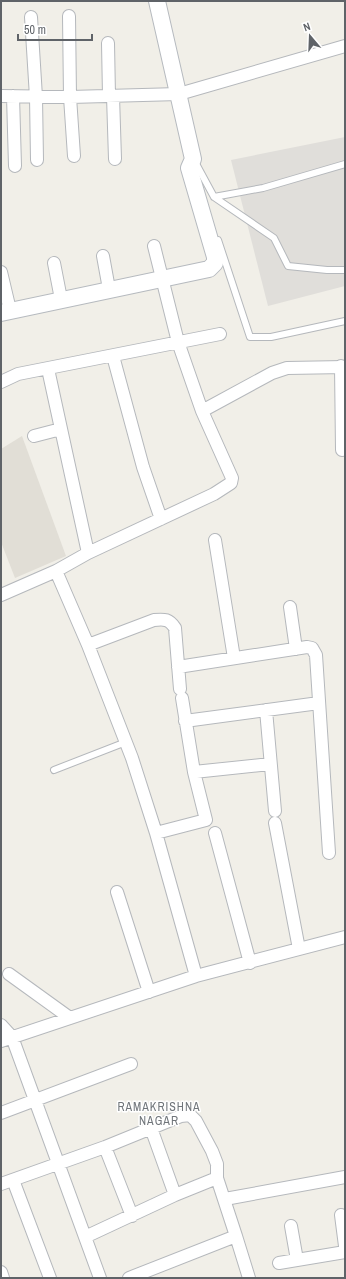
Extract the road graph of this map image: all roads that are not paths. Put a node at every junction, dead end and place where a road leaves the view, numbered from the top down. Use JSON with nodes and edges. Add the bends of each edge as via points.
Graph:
{"nodes":[{"id":1,"x":157,"y":1,"type":"edge"},
{"id":2,"x":69,"y":16,"type":"dead end"},
{"id":3,"x":31,"y":17,"type":"dead end"},
{"id":4,"x":108,"y":43,"type":"dead end"},
{"id":5,"x":345,"y":46,"type":"edge"},
{"id":6,"x":179,"y":94,"type":"junction"},
{"id":7,"x":7,"y":96,"type":"edge"},
{"id":8,"x":111,"y":96,"type":"junction"},
{"id":9,"x":36,"y":97,"type":"junction"},
{"id":10,"x":70,"y":97,"type":"junction"},
{"id":11,"x":74,"y":156,"type":"dead end"},
{"id":12,"x":193,"y":158,"type":"junction"},
{"id":13,"x":37,"y":160,"type":"dead end"},
{"id":14,"x":115,"y":160,"type":"dead end"},
{"id":15,"x":345,"y":164,"type":"edge"},
{"id":16,"x":15,"y":166,"type":"dead end"},
{"id":17,"x":214,"y":197,"type":"junction"},
{"id":18,"x":211,"y":218,"type":"dead end"},
{"id":19,"x":216,"y":233,"type":"dead end"},
{"id":20,"x":154,"y":246,"type":"dead end"},
{"id":21,"x":103,"y":256,"type":"dead end"},
{"id":22,"x":54,"y":263,"type":"dead end"},
{"id":23,"x":345,"y":270,"type":"edge"},
{"id":24,"x":1,"y":272,"type":"edge"},
{"id":25,"x":162,"y":278,"type":"junction"},
{"id":26,"x":109,"y":289,"type":"junction"},
{"id":27,"x":62,"y":299,"type":"junction"},
{"id":28,"x":6,"y":311,"type":"edge"},
{"id":29,"x":345,"y":321,"type":"edge"},
{"id":30,"x":220,"y":334,"type":"dead end"},
{"id":31,"x":178,"y":342,"type":"junction"},
{"id":32,"x":113,"y":356,"type":"junction"},
{"id":33,"x":343,"y":366,"type":"edge"},
{"id":34,"x":48,"y":369,"type":"junction"},
{"id":35,"x":1,"y":382,"type":"edge"},
{"id":36,"x":202,"y":411,"type":"junction"},
{"id":37,"x":61,"y":429,"type":"junction"},
{"id":38,"x":34,"y":436,"type":"dead end"},
{"id":39,"x":342,"y":450,"type":"dead end"},
{"id":40,"x":161,"y":519,"type":"junction"},
{"id":41,"x":215,"y":540,"type":"dead end"},
{"id":42,"x":88,"y":553,"type":"junction"},
{"id":43,"x":56,"y":571,"type":"junction"},
{"id":44,"x":1,"y":594,"type":"edge"},
{"id":45,"x":290,"y":607,"type":"dead end"},
{"id":46,"x":88,"y":645,"type":"junction"},
{"id":47,"x":296,"y":649,"type":"junction"},
{"id":48,"x":234,"y":658,"type":"junction"},
{"id":49,"x":178,"y":667,"type":"junction"},
{"id":50,"x":319,"y":703,"type":"junction"},
{"id":51,"x":266,"y":710,"type":"junction"},
{"id":52,"x":185,"y":721,"type":"junction"},
{"id":53,"x":126,"y":742,"type":"junction"},
{"id":54,"x":270,"y":764,"type":"junction"},
{"id":55,"x":54,"y":770,"type":"dead end"},
{"id":56,"x":194,"y":772,"type":"junction"},
{"id":57,"x":156,"y":833,"type":"junction"},
{"id":58,"x":215,"y":833,"type":"dead end"},
{"id":59,"x":329,"y":853,"type":"dead end"},
{"id":60,"x":117,"y":892,"type":"dead end"},
{"id":61,"x":345,"y":937,"type":"edge"},
{"id":62,"x":299,"y":949,"type":"junction"},
{"id":63,"x":250,"y":963,"type":"junction"},
{"id":64,"x":9,"y":974,"type":"dead end"},
{"id":65,"x":196,"y":976,"type":"junction"},
{"id":66,"x":149,"y":992,"type":"junction"},
{"id":67,"x":70,"y":1018,"type":"junction"},
{"id":68,"x":1,"y":1025,"type":"edge"},
{"id":69,"x":6,"y":1039,"type":"edge"},
{"id":70,"x":131,"y":1064,"type":"dead end"},
{"id":71,"x":35,"y":1100,"type":"junction"},
{"id":72,"x":1,"y":1112,"type":"edge"},
{"id":73,"x":151,"y":1128,"type":"junction"},
{"id":74,"x":105,"y":1147,"type":"junction"},
{"id":75,"x":58,"y":1164,"type":"junction"},
{"id":76,"x":345,"y":1177,"type":"edge"},
{"id":77,"x":217,"y":1178,"type":"junction"},
{"id":78,"x":13,"y":1180,"type":"junction"},
{"id":79,"x":1,"y":1184,"type":"edge"},
{"id":80,"x":175,"y":1195,"type":"junction"},
{"id":81,"x":225,"y":1199,"type":"junction"},
{"id":82,"x":341,"y":1215,"type":"dead end"},
{"id":83,"x":132,"y":1216,"type":"junction"},
{"id":84,"x":291,"y":1226,"type":"dead end"},
{"id":85,"x":236,"y":1236,"type":"junction"},
{"id":86,"x":85,"y":1237,"type":"junction"},
{"id":87,"x":345,"y":1246,"type":"edge"},
{"id":88,"x":345,"y":1252,"type":"edge"},
{"id":89,"x":297,"y":1260,"type":"junction"},
{"id":90,"x":279,"y":1263,"type":"dead end"},
{"id":91,"x":1,"y":1272,"type":"edge"},
{"id":92,"x":3,"y":1278,"type":"edge"},
{"id":93,"x":50,"y":1278,"type":"edge"},
{"id":94,"x":100,"y":1278,"type":"edge"},
{"id":95,"x":129,"y":1278,"type":"edge"},
{"id":96,"x":249,"y":1278,"type":"edge"}],
"edges":[{"from":1,"to":6,"type":"street"},
{"from":2,"to":10,"type":"street"},
{"from":3,"to":9,"type":"street"},
{"from":4,"to":8,"type":"street"},
{"from":5,"to":6,"type":"street"},
{"from":6,"to":8,"type":"street"},
{"from":6,"to":12,"type":"street"},
{"from":7,"to":9,"type":"street"},
{"from":7,"to":16,"type":"street"},
{"from":8,"to":10,"type":"street"},
{"from":8,"to":14,"type":"street"},
{"from":9,"to":10,"type":"street"},
{"from":9,"to":13,"type":"street"},
{"from":10,"to":11,"type":"street"},
{"from":12,"to":17,"type":"lane"},
{"from":12,"to":18,"type":"lane"},
{"from":12,"to":25,"type":"street","via":[[189,168],[214,263],[209,269]]},
{"from":15,"to":17,"type":"lane","via":[[263,188]]},
{"from":17,"to":23,"type":"lane","via":[[274,238],[288,266]]},
{"from":19,"to":29,"type":"lane","via":[[250,337],[271,337]]},
{"from":20,"to":25,"type":"street"},
{"from":21,"to":26,"type":"street"},
{"from":22,"to":27,"type":"street"},
{"from":24,"to":28,"type":"street"},
{"from":25,"to":26,"type":"street"},
{"from":25,"to":31,"type":"street"},
{"from":26,"to":27,"type":"street"},
{"from":27,"to":28,"type":"street"},
{"from":30,"to":31,"type":"street"},
{"from":31,"to":32,"type":"street"},
{"from":31,"to":36,"type":"street"},
{"from":32,"to":34,"type":"street"},
{"from":32,"to":40,"type":"street","via":[[143,467]]},
{"from":33,"to":36,"type":"street","via":[[286,368]]},
{"from":33,"to":39,"type":"street"},
{"from":34,"to":35,"type":"street","via":[[18,374]]},
{"from":34,"to":37,"type":"street"},
{"from":36,"to":40,"type":"street","via":[[232,478],[231,483],[214,494]]},
{"from":37,"to":38,"type":"street"},
{"from":37,"to":42,"type":"street"},
{"from":40,"to":42,"type":"street"},
{"from":41,"to":48,"type":"street"},
{"from":42,"to":43,"type":"street"},
{"from":43,"to":44,"type":"street"},
{"from":43,"to":46,"type":"street"},
{"from":45,"to":47,"type":"street"},
{"from":46,"to":49,"type":"street","via":[[154,620],[164,619],[170,621],[175,628]]},
{"from":46,"to":53,"type":"street"},
{"from":47,"to":48,"type":"street"},
{"from":47,"to":50,"type":"street","via":[[311,647],[314,651]]},
{"from":48,"to":49,"type":"street"},
{"from":49,"to":52,"type":"street"},
{"from":50,"to":51,"type":"street"},
{"from":50,"to":59,"type":"street"},
{"from":51,"to":52,"type":"street"},
{"from":51,"to":54,"type":"street"},
{"from":52,"to":56,"type":"street"},
{"from":53,"to":55,"type":"lane"},
{"from":53,"to":57,"type":"street"},
{"from":54,"to":56,"type":"street"},
{"from":54,"to":62,"type":"street","via":[[275,817]]},
{"from":56,"to":57,"type":"street","via":[[206,820]]},
{"from":57,"to":65,"type":"street"},
{"from":58,"to":63,"type":"street"},
{"from":60,"to":66,"type":"street"},
{"from":61,"to":62,"type":"street"},
{"from":62,"to":63,"type":"street"},
{"from":63,"to":65,"type":"street"},
{"from":64,"to":67,"type":"street"},
{"from":65,"to":66,"type":"street"},
{"from":66,"to":67,"type":"street"},
{"from":67,"to":69,"type":"street"},
{"from":68,"to":69,"type":"street"},
{"from":69,"to":71,"type":"street"},
{"from":70,"to":71,"type":"street"},
{"from":71,"to":72,"type":"street"},
{"from":71,"to":75,"type":"street"},
{"from":73,"to":74,"type":"street"},
{"from":73,"to":77,"type":"street","via":[[190,1115],[212,1151],[217,1164]]},
{"from":73,"to":80,"type":"street"},
{"from":74,"to":75,"type":"street"},
{"from":74,"to":83,"type":"street"},
{"from":75,"to":78,"type":"street"},
{"from":75,"to":86,"type":"street"},
{"from":76,"to":81,"type":"street"},
{"from":77,"to":80,"type":"street"},
{"from":77,"to":81,"type":"street"},
{"from":78,"to":79,"type":"street"},
{"from":78,"to":93,"type":"street"},
{"from":80,"to":83,"type":"street"},
{"from":81,"to":85,"type":"street"},
{"from":82,"to":87,"type":"street"},
{"from":83,"to":86,"type":"street"},
{"from":84,"to":89,"type":"street"},
{"from":85,"to":95,"type":"street"},
{"from":85,"to":96,"type":"street"},
{"from":86,"to":94,"type":"street"},
{"from":88,"to":89,"type":"street"},
{"from":89,"to":90,"type":"street"},
{"from":91,"to":92,"type":"street"}]}
